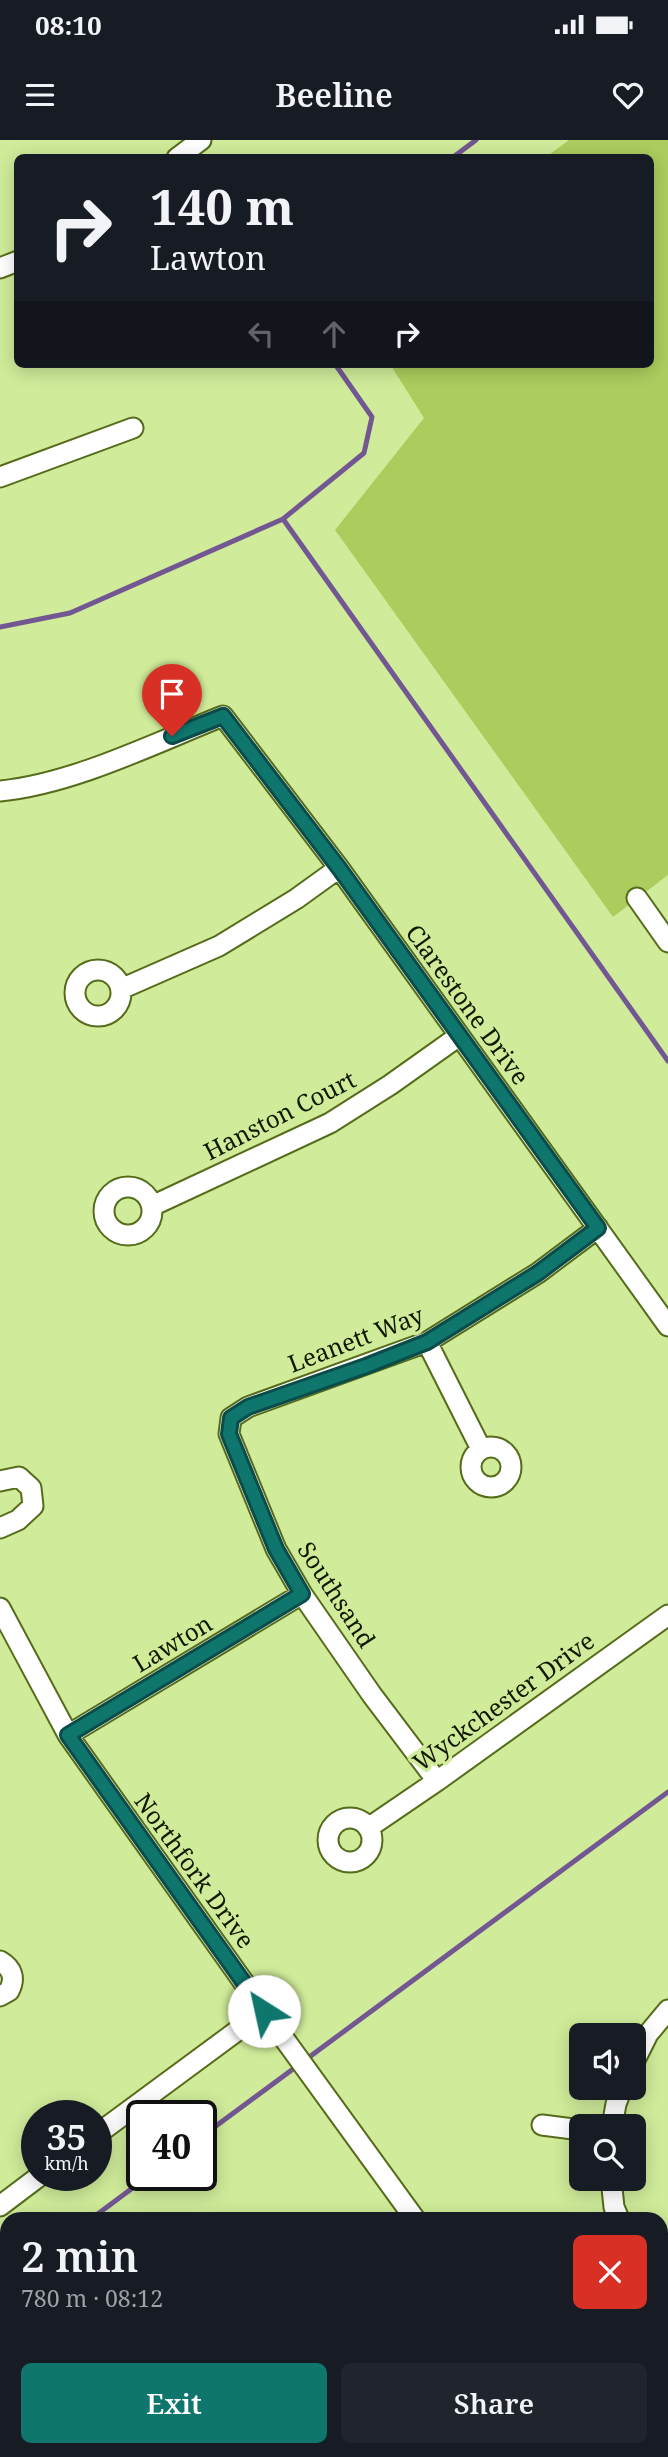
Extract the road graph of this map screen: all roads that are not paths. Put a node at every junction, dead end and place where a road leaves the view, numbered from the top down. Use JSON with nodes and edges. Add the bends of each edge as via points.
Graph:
{"nodes":[{"id":1,"x":201,"y":140,"type":"edge"},
{"id":2,"x":182,"y":154,"type":"edge"},
{"id":3,"x":133,"y":428,"type":"dead end"},
{"id":4,"x":0,"y":477,"type":"edge"},
{"id":5,"x":0,"y":791,"type":"edge"},
{"id":6,"x":339,"y":868,"type":"junction"},
{"id":7,"x":637,"y":898,"type":"dead end"},
{"id":8,"x":661,"y":918,"type":"edge"},
{"id":9,"x":668,"y":942,"type":"edge"},
{"id":10,"x":121,"y":989,"type":"dead end"},
{"id":11,"x":459,"y":1036,"type":"junction"},
{"id":12,"x":152,"y":1206,"type":"dead end"},
{"id":13,"x":598,"y":1228,"type":"junction"},
{"id":14,"x":668,"y":1326,"type":"edge"},
{"id":15,"x":427,"y":1342,"type":"junction"},
{"id":16,"x":231,"y":1418,"type":"joint"},
{"id":17,"x":481,"y":1449,"type":"dead end"},
{"id":18,"x":0,"y":1481,"type":"edge"},
{"id":19,"x":0,"y":1528,"type":"edge"},
{"id":20,"x":302,"y":1594,"type":"junction"},
{"id":21,"x":0,"y":1608,"type":"edge"},
{"id":22,"x":668,"y":1615,"type":"edge"},
{"id":23,"x":68,"y":1735,"type":"junction"},
{"id":24,"x":437,"y":1782,"type":"junction"},
{"id":25,"x":368,"y":1828,"type":"dead end"},
{"id":26,"x":0,"y":1961,"type":"edge"},
{"id":27,"x":0,"y":1996,"type":"edge"},
{"id":28,"x":668,"y":2010,"type":"edge"},
{"id":29,"x":264,"y":2011,"type":"junction"},
{"id":30,"x":646,"y":2038,"type":"edge"},
{"id":31,"x":112,"y":2122,"type":"edge"},
{"id":32,"x":542,"y":2125,"type":"dead end"},
{"id":33,"x":569,"y":2128,"type":"edge"},
{"id":34,"x":21,"y":2190,"type":"edge"},
{"id":35,"x":612,"y":2191,"type":"edge"},
{"id":36,"x":0,"y":2206,"type":"edge"},
{"id":37,"x":410,"y":2212,"type":"edge"},
{"id":38,"x":616,"y":2212,"type":"edge"}],
"edges":[{"from":1,"to":2,"type":"street"},
{"from":3,"to":4,"type":"street"},
{"from":5,"to":6,"type":"street","name":"Clarestone Drive","via":[[48,782],[223,716]]},
{"from":6,"to":10,"type":"street","via":[[219,946]]},
{"from":6,"to":11,"type":"street","name":"Clarestone Drive"},
{"from":7,"to":8,"type":"street"},
{"from":8,"to":9,"type":"street"},
{"from":11,"to":12,"type":"street","name":"Hanston Court","via":[[330,1123]]},
{"from":11,"to":13,"type":"street","name":"Clarestone Drive"},
{"from":13,"to":14,"type":"street","name":"Clarestone Drive"},
{"from":13,"to":15,"type":"street","name":"Leanett Way","via":[[538,1273]]},
{"from":15,"to":16,"type":"street","name":"Leanett Way","via":[[248,1407]]},
{"from":15,"to":17,"type":"street"},
{"from":16,"to":20,"type":"street","name":"Southsand","via":[[229,1434],[276,1549]]},
{"from":18,"to":19,"type":"street","via":[[19,1477],[31,1488],[33,1506]]},
{"from":20,"to":23,"type":"street","name":"Lawton"},
{"from":20,"to":24,"type":"street","name":"Southsand"},
{"from":21,"to":23,"type":"street","name":"Northfork Drive"},
{"from":22,"to":24,"type":"street","name":"Wyckchester Drive"},
{"from":23,"to":29,"type":"street","name":"Northfork Drive"},
{"from":24,"to":25,"type":"street","name":"Wyckchester Drive"},
{"from":26,"to":27,"type":"street","via":[[13,1977],[9,1991]]},
{"from":28,"to":30,"type":"street"},
{"from":29,"to":31,"type":"street"},
{"from":29,"to":37,"type":"street","name":"Northfork Drive"},
{"from":32,"to":33,"type":"street"},
{"from":34,"to":36,"type":"street"},
{"from":35,"to":38,"type":"street"}]}
